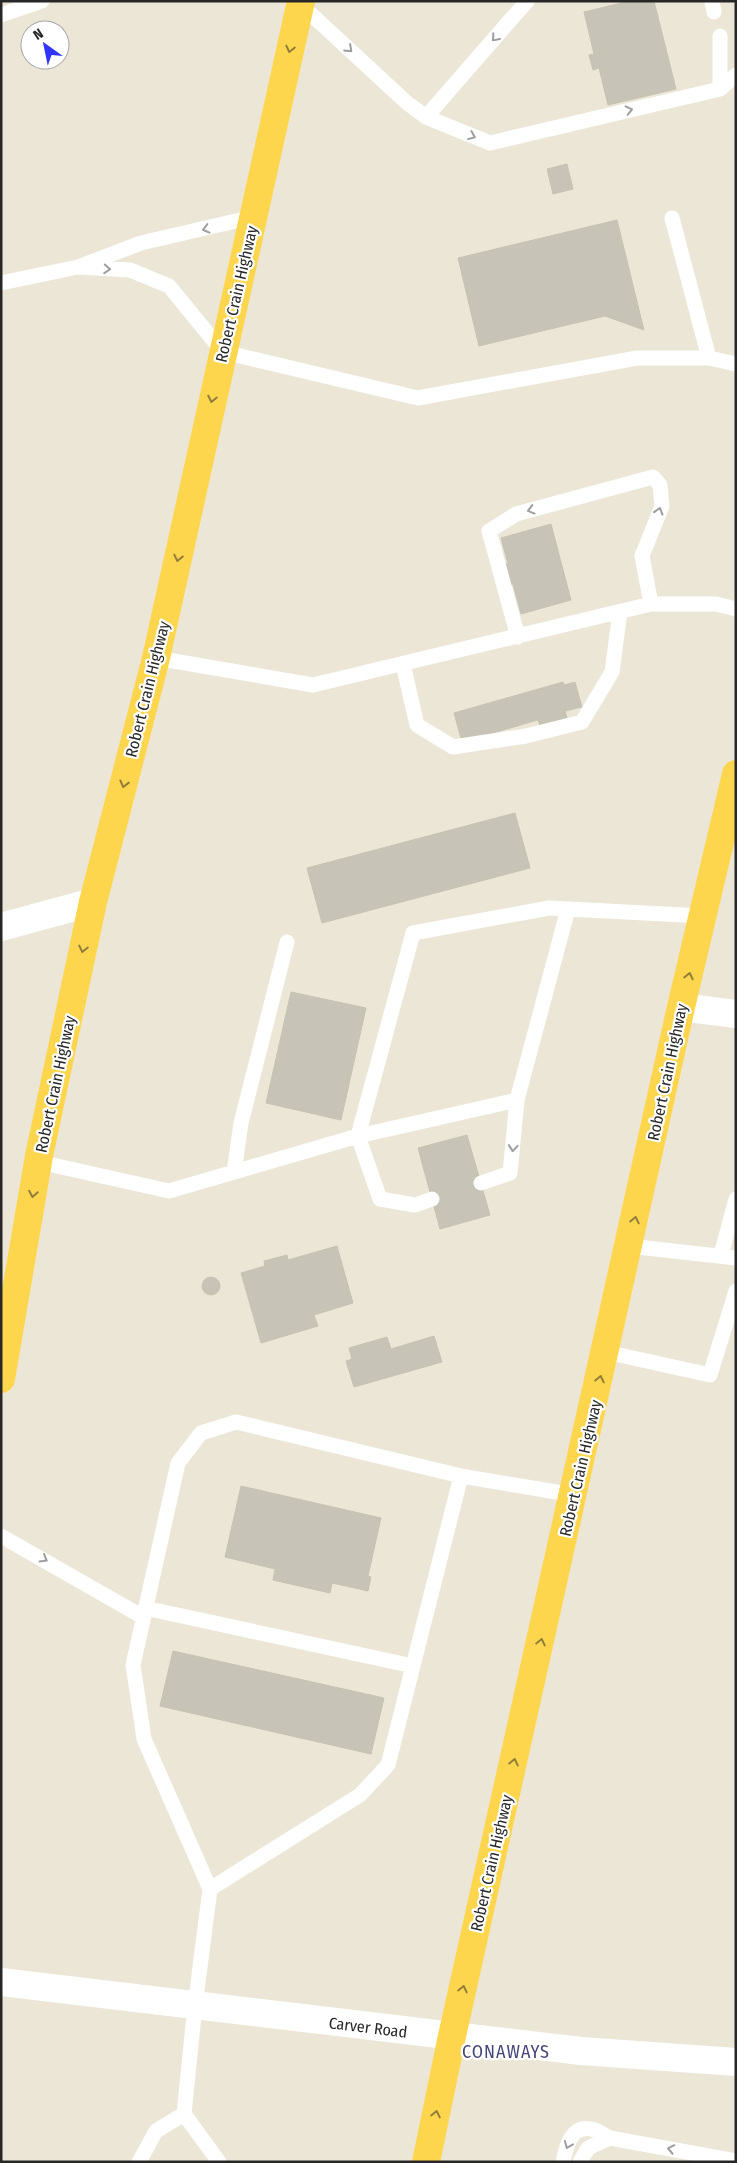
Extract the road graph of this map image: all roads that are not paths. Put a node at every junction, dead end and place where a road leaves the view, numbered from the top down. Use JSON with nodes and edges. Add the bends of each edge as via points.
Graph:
{"nodes":[{"id":1,"x":42,"y":1,"type":"edge"},
{"id":2,"x":527,"y":1,"type":"edge"},
{"id":3,"x":301,"y":2,"type":"edge"},
{"id":4,"x":1,"y":15,"type":"edge"},
{"id":5,"x":720,"y":36,"type":"dead end"},
{"id":6,"x":736,"y":75,"type":"edge"},
{"id":7,"x":720,"y":89,"type":"junction"},
{"id":8,"x":426,"y":117,"type":"junction"},
{"id":9,"x":253,"y":217,"type":"junction"},
{"id":10,"x":672,"y":218,"type":"dead end"},
{"id":11,"x":78,"y":267,"type":"junction"},
{"id":12,"x":1,"y":283,"type":"edge"},
{"id":13,"x":223,"y":352,"type":"junction"},
{"id":14,"x":708,"y":358,"type":"junction"},
{"id":15,"x":736,"y":364,"type":"edge"},
{"id":16,"x":651,"y":604,"type":"junction"},
{"id":17,"x":736,"y":608,"type":"edge"},
{"id":18,"x":620,"y":612,"type":"junction"},
{"id":19,"x":518,"y":637,"type":"junction"},
{"id":20,"x":156,"y":658,"type":"junction"},
{"id":21,"x":403,"y":664,"type":"junction"},
{"id":22,"x":736,"y":774,"type":"edge"},
{"id":23,"x":94,"y":902,"type":"junction"},
{"id":24,"x":568,"y":909,"type":"junction"},
{"id":25,"x":702,"y":916,"type":"junction"},
{"id":26,"x":1,"y":927,"type":"edge"},
{"id":27,"x":288,"y":942,"type":"dead end"},
{"id":28,"x":681,"y":1008,"type":"junction"},
{"id":29,"x":736,"y":1014,"type":"edge"},
{"id":30,"x":517,"y":1100,"type":"junction"},
{"id":31,"x":358,"y":1136,"type":"junction"},
{"id":32,"x":39,"y":1162,"type":"junction"},
{"id":33,"x":234,"y":1172,"type":"junction"},
{"id":34,"x":481,"y":1183,"type":"dead end"},
{"id":35,"x":432,"y":1199,"type":"dead end"},
{"id":36,"x":736,"y":1199,"type":"edge"},
{"id":37,"x":629,"y":1246,"type":"junction"},
{"id":38,"x":728,"y":1257,"type":"edge"},
{"id":39,"x":736,"y":1292,"type":"edge"},
{"id":40,"x":7,"y":1307,"type":"edge"},
{"id":41,"x":606,"y":1352,"type":"junction"},
{"id":42,"x":1,"y":1379,"type":"edge"},
{"id":43,"x":462,"y":1476,"type":"junction"},
{"id":44,"x":574,"y":1495,"type":"junction"},
{"id":45,"x":1,"y":1536,"type":"edge"},
{"id":46,"x":144,"y":1612,"type":"junction"},
{"id":47,"x":413,"y":1666,"type":"junction"},
{"id":48,"x":210,"y":1889,"type":"junction"},
{"id":49,"x":1,"y":1982,"type":"edge"},
{"id":50,"x":195,"y":2006,"type":"junction"},
{"id":51,"x":452,"y":2036,"type":"junction"},
{"id":52,"x":736,"y":2062,"type":"edge"},
{"id":53,"x":184,"y":2114,"type":"junction"},
{"id":54,"x":610,"y":2138,"type":"junction"},
{"id":55,"x":736,"y":2161,"type":"edge"},
{"id":56,"x":139,"y":2162,"type":"edge"},
{"id":57,"x":219,"y":2162,"type":"edge"},
{"id":58,"x":426,"y":2162,"type":"edge"},
{"id":59,"x":563,"y":2162,"type":"edge"},
{"id":60,"x":580,"y":2162,"type":"edge"}],
"edges":[{"from":1,"to":4,"type":"lane"},
{"from":2,"to":8,"type":"lane","one_way":true},
{"from":3,"to":8,"type":"lane","one_way":true,"via":[[406,102]]},
{"from":3,"to":9,"type":"highway","name":"Robert Crain Highway","one_way":true},
{"from":5,"to":7,"type":"lane"},
{"from":6,"to":7,"type":"lane"},
{"from":8,"to":7,"type":"lane","one_way":true,"via":[[490,143]]},
{"from":9,"to":11,"type":"lane","one_way":true,"via":[[141,243]]},
{"from":9,"to":13,"type":"highway","name":"Robert Crain Highway"},
{"from":10,"to":14,"type":"lane"},
{"from":11,"to":12,"type":"lane"},
{"from":11,"to":13,"type":"lane","one_way":true,"via":[[130,270],[169,286]]},
{"from":13,"to":14,"type":"lane","via":[[418,398],[637,358]]},
{"from":13,"to":20,"type":"highway","name":"Robert Crain Highway","one_way":true},
{"from":14,"to":15,"type":"lane"},
{"from":16,"to":17,"type":"lane","via":[[716,604]]},
{"from":16,"to":18,"type":"lane"},
{"from":16,"to":19,"type":"lane","one_way":true,"via":[[642,556],[662,506],[660,485],[652,477],[516,514],[489,531]]},
{"from":18,"to":19,"type":"lane"},
{"from":18,"to":21,"type":"lane","via":[[612,672],[582,722],[526,736],[453,747],[417,725]]},
{"from":19,"to":21,"type":"lane"},
{"from":20,"to":21,"type":"lane","via":[[313,685]]},
{"from":20,"to":23,"type":"highway","name":"Robert Crain Highway","one_way":true},
{"from":22,"to":25,"type":"highway","name":"Robert Crain Highway"},
{"from":23,"to":26,"type":"street"},
{"from":23,"to":32,"type":"highway","name":"Robert Crain Highway","one_way":true},
{"from":24,"to":25,"type":"lane"},
{"from":24,"to":30,"type":"lane"},
{"from":24,"to":31,"type":"lane","via":[[549,908],[413,933]]},
{"from":28,"to":25,"type":"highway","name":"Robert Crain Highway","one_way":true},
{"from":27,"to":33,"type":"lane","via":[[241,1123]]},
{"from":28,"to":29,"type":"street"},
{"from":37,"to":28,"type":"highway","name":"Robert Crain Highway","one_way":true},
{"from":30,"to":31,"type":"lane"},
{"from":30,"to":34,"type":"lane","one_way":true,"via":[[510,1174]]},
{"from":31,"to":33,"type":"lane"},
{"from":31,"to":35,"type":"lane","via":[[380,1199],[415,1205]]},
{"from":32,"to":33,"type":"lane","via":[[169,1190]]},
{"from":32,"to":40,"type":"highway","name":"Robert Crain Highway","one_way":true},
{"from":36,"to":38,"type":"lane"},
{"from":37,"to":38,"type":"lane"},
{"from":37,"to":41,"type":"highway","name":"Robert Crain Highway"},
{"from":39,"to":41,"type":"lane","via":[[710,1375]]},
{"from":40,"to":42,"type":"highway","name":"Robert Crain Highway"},
{"from":44,"to":41,"type":"highway","name":"Robert Crain Highway","one_way":true},
{"from":43,"to":44,"type":"lane"},
{"from":43,"to":46,"type":"lane","via":[[236,1422],[201,1433],[178,1463]]},
{"from":43,"to":47,"type":"lane"},
{"from":51,"to":44,"type":"highway","name":"Robert Crain Highway","one_way":true},
{"from":45,"to":46,"type":"lane","one_way":true},
{"from":46,"to":47,"type":"lane"},
{"from":46,"to":48,"type":"lane","via":[[133,1665],[144,1739]]},
{"from":47,"to":48,"type":"lane","via":[[388,1766],[360,1795]]},
{"from":48,"to":50,"type":"lane"},
{"from":49,"to":50,"type":"street","name":"Carver Road"},
{"from":50,"to":51,"type":"street","name":"Carver Road"},
{"from":50,"to":53,"type":"lane"},
{"from":51,"to":52,"type":"street","name":"Carver Road","via":[[581,2051]]},
{"from":58,"to":51,"type":"highway","name":"Robert Crain Highway","one_way":true},
{"from":53,"to":56,"type":"lane","via":[[156,2131]]},
{"from":53,"to":57,"type":"lane"},
{"from":55,"to":54,"type":"lane","one_way":true},
{"from":54,"to":59,"type":"lane","one_way":true,"via":[[590,2128],[576,2131],[567,2142]]},
{"from":54,"to":60,"type":"lane","via":[[588,2148]]}]}
